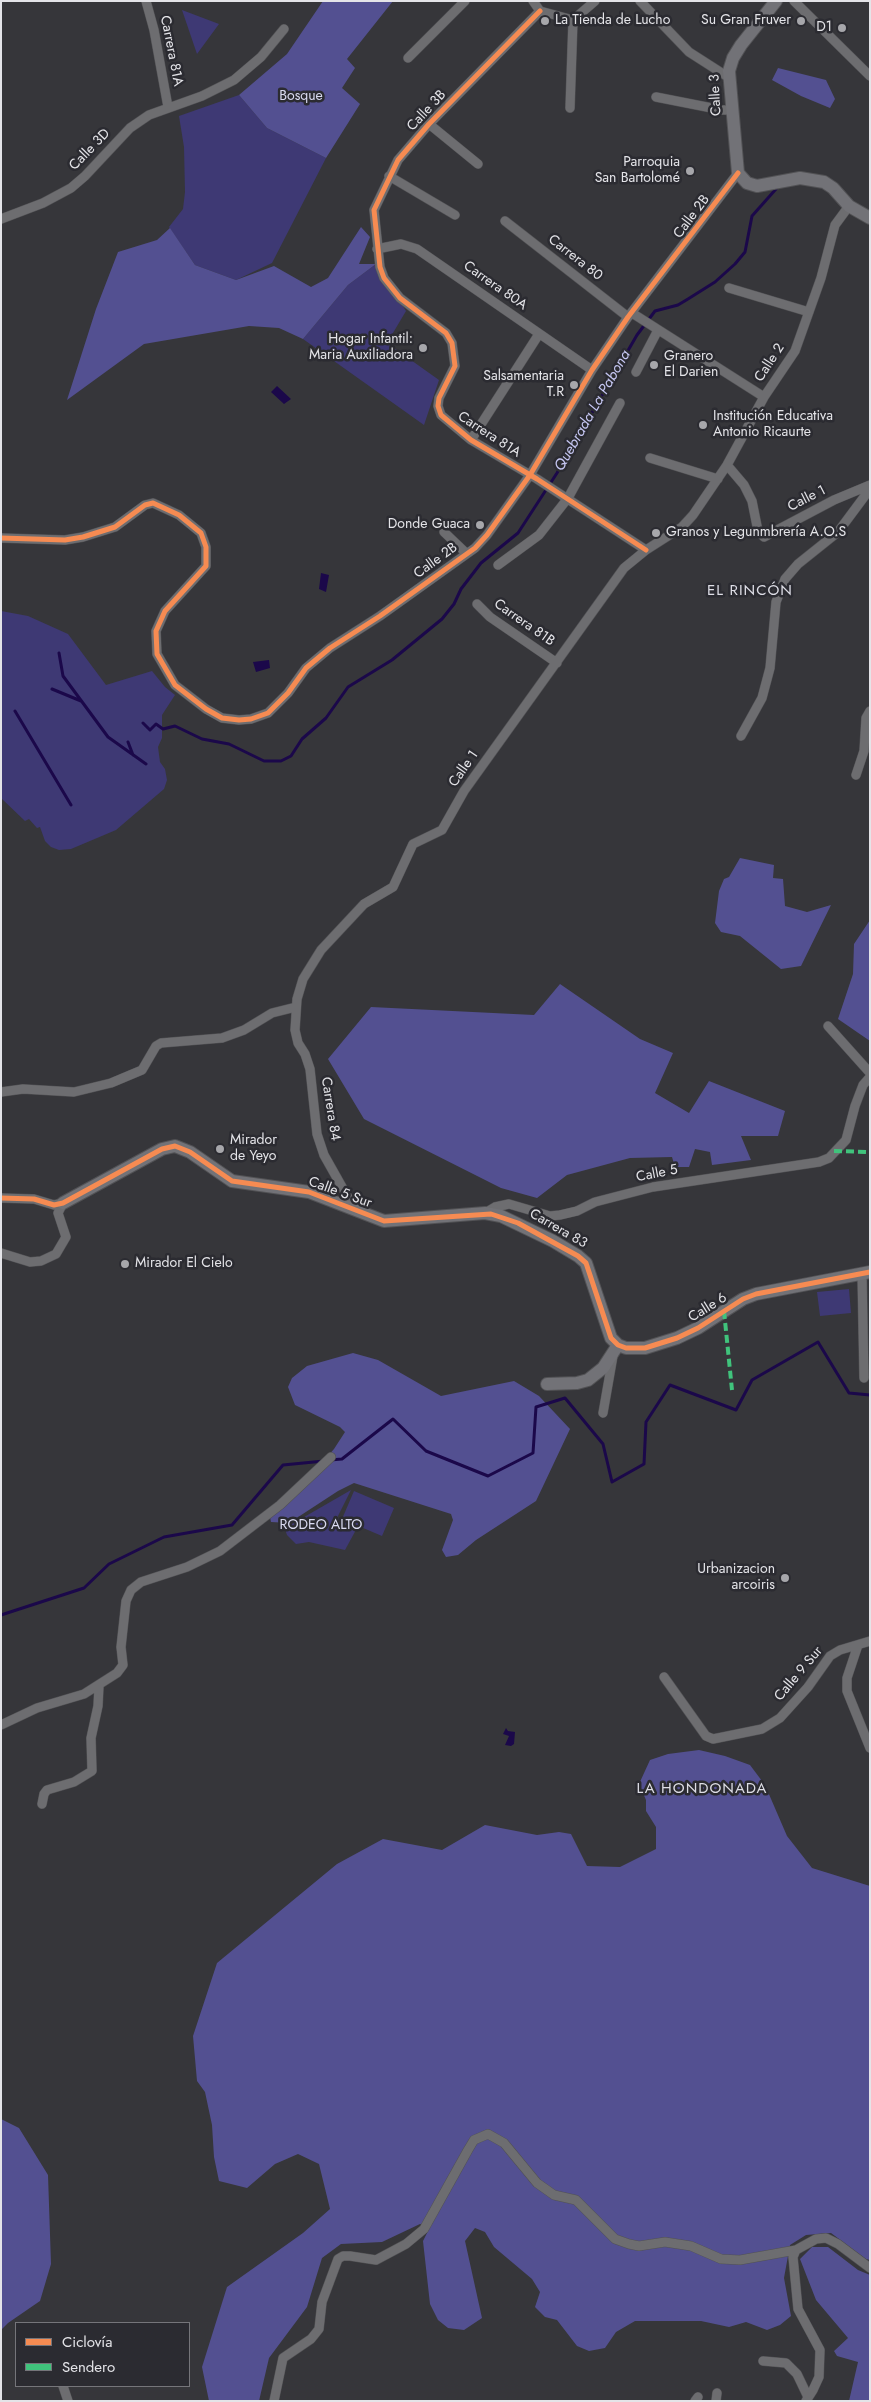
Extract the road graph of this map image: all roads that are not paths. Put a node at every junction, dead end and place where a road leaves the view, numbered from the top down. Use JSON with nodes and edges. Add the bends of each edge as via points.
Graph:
{"nodes":[{"id":1,"x":146,"y":1,"type":"edge"},
{"id":2,"x":464,"y":1,"type":"edge"},
{"id":3,"x":533,"y":1,"type":"edge"},
{"id":4,"x":595,"y":1,"type":"edge"},
{"id":5,"x":640,"y":1,"type":"edge"},
{"id":6,"x":776,"y":1,"type":"edge"},
{"id":7,"x":794,"y":1,"type":"edge"},
{"id":8,"x":540,"y":11,"type":"junction"},
{"id":9,"x":573,"y":20,"type":"junction"},
{"id":10,"x":284,"y":29,"type":"dead end"},
{"id":11,"x":408,"y":58,"type":"dead end"},
{"id":12,"x":870,"y":76,"type":"edge"},
{"id":13,"x":728,"y":77,"type":"junction"},
{"id":14,"x":656,"y":97,"type":"dead end"},
{"id":15,"x":168,"y":107,"type":"junction"},
{"id":16,"x":570,"y":108,"type":"dead end"},
{"id":17,"x":731,"y":110,"type":"junction"},
{"id":18,"x":429,"y":124,"type":"junction"},
{"id":19,"x":478,"y":164,"type":"dead end"},
{"id":20,"x":738,"y":172,"type":"junction"},
{"id":21,"x":389,"y":176,"type":"junction"},
{"id":22,"x":849,"y":206,"type":"junction"},
{"id":23,"x":455,"y":215,"type":"dead end"},
{"id":24,"x":870,"y":218,"type":"edge"},
{"id":25,"x":1,"y":219,"type":"edge"},
{"id":26,"x":505,"y":221,"type":"dead end"},
{"id":27,"x":377,"y":249,"type":"junction"},
{"id":28,"x":729,"y":288,"type":"dead end"},
{"id":29,"x":809,"y":312,"type":"junction"},
{"id":30,"x":630,"y":315,"type":"junction"},
{"id":31,"x":655,"y":328,"type":"junction"},
{"id":32,"x":540,"y":334,"type":"junction"},
{"id":33,"x":592,"y":370,"type":"junction"},
{"id":34,"x":636,"y":372,"type":"dead end"},
{"id":35,"x":764,"y":397,"type":"junction"},
{"id":36,"x":620,"y":403,"type":"dead end"},
{"id":37,"x":471,"y":440,"type":"junction"},
{"id":38,"x":650,"y":458,"type":"dead end"},
{"id":39,"x":727,"y":465,"type":"junction"},
{"id":40,"x":530,"y":475,"type":"junction"},
{"id":41,"x":718,"y":479,"type":"junction"},
{"id":42,"x":870,"y":487,"type":"edge"},
{"id":43,"x":568,"y":498,"type":"junction"},
{"id":44,"x":686,"y":523,"type":"joint"},
{"id":45,"x":444,"y":532,"type":"dead end"},
{"id":46,"x":1,"y":538,"type":"edge"},
{"id":47,"x":646,"y":550,"type":"junction"},
{"id":48,"x":466,"y":553,"type":"junction"},
{"id":49,"x":498,"y":565,"type":"dead end"},
{"id":50,"x":477,"y":604,"type":"dead end"},
{"id":51,"x":557,"y":663,"type":"junction"},
{"id":52,"x":870,"y":711,"type":"edge"},
{"id":53,"x":741,"y":736,"type":"dead end"},
{"id":54,"x":856,"y":775,"type":"dead end"},
{"id":55,"x":296,"y":1007,"type":"junction"},
{"id":56,"x":828,"y":1026,"type":"dead end"},
{"id":57,"x":296,"y":1038,"type":"joint"},
{"id":58,"x":870,"y":1073,"type":"edge"},
{"id":59,"x":870,"y":1077,"type":"edge"},
{"id":60,"x":1,"y":1092,"type":"edge"},
{"id":61,"x":1,"y":1198,"type":"edge"},
{"id":62,"x":63,"y":1203,"type":"junction"},
{"id":63,"x":354,"y":1210,"type":"junction"},
{"id":64,"x":485,"y":1213,"type":"junction"},
{"id":65,"x":1,"y":1253,"type":"edge"},
{"id":66,"x":866,"y":1273,"type":"edge"},
{"id":67,"x":615,"y":1348,"type":"junction"},
{"id":68,"x":864,"y":1378,"type":"dead end"},
{"id":69,"x":547,"y":1384,"type":"dead end"},
{"id":70,"x":603,"y":1413,"type":"dead end"},
{"id":71,"x":331,"y":1457,"type":"dead end"},
{"id":72,"x":870,"y":1641,"type":"edge"},
{"id":73,"x":858,"y":1645,"type":"junction"},
{"id":74,"x":664,"y":1677,"type":"dead end"},
{"id":75,"x":99,"y":1686,"type":"junction"},
{"id":76,"x":1,"y":1725,"type":"edge"},
{"id":77,"x":870,"y":1748,"type":"edge"},
{"id":78,"x":42,"y":1804,"type":"dead end"},
{"id":79,"x":796,"y":2250,"type":"junction"},
{"id":80,"x":870,"y":2268,"type":"edge"},
{"id":81,"x":763,"y":2361,"type":"dead end"},
{"id":82,"x":63,"y":2387,"type":"edge"},
{"id":83,"x":807,"y":2399,"type":"edge"},
{"id":84,"x":68,"y":2401,"type":"edge"},
{"id":85,"x":274,"y":2401,"type":"edge"}],
"edges":[{"from":1,"to":15,"type":"street","name":"Carrera 81A"},
{"from":2,"to":11,"type":"street"},
{"from":3,"to":8,"type":"street"},
{"from":4,"to":9,"type":"street"},
{"from":5,"to":13,"type":"street","via":[[690,52]]},
{"from":6,"to":13,"type":"street","name":"Calle 3","via":[[741,45],[733,58]]},
{"from":7,"to":12,"type":"street"},
{"from":8,"to":9,"type":"street"},
{"from":8,"to":18,"type":"street","name":"Calle 3B"},
{"from":9,"to":16,"type":"street"},
{"from":10,"to":15,"type":"street","name":"Calle 3D","via":[[261,57],[234,80],[202,96]]},
{"from":13,"to":17,"type":"street","name":"Calle 3"},
{"from":14,"to":17,"type":"street"},
{"from":15,"to":25,"type":"street","name":"Calle 3D","via":[[130,128],[71,188],[44,203]]},
{"from":17,"to":20,"type":"street","name":"Calle 3"},
{"from":18,"to":19,"type":"street"},
{"from":18,"to":21,"type":"street","name":"Calle 3B"},
{"from":20,"to":22,"type":"street","via":[[747,183],[757,186],[800,178],[824,182]]},
{"from":20,"to":30,"type":"street","name":"Calle 2B"},
{"from":21,"to":23,"type":"street"},
{"from":21,"to":27,"type":"street","name":"Calle 3B","via":[[374,210]]},
{"from":22,"to":24,"type":"street"},
{"from":22,"to":29,"type":"street","name":"Calle 2","via":[[835,225]]},
{"from":26,"to":30,"type":"street","name":"Carrera 80"},
{"from":27,"to":32,"type":"street","name":"Carrera 80A","via":[[401,244],[410,246]]},
{"from":27,"to":37,"type":"street","name":"Carrera 81A","via":[[384,278],[400,298],[446,333],[452,342],[455,366],[438,406],[441,415]]},
{"from":28,"to":29,"type":"street"},
{"from":29,"to":35,"type":"street","name":"Calle 2","via":[[795,351]]},
{"from":30,"to":31,"type":"street","name":"Carrera 80"},
{"from":30,"to":33,"type":"street","name":"Calle 2B"},
{"from":31,"to":34,"type":"street"},
{"from":31,"to":35,"type":"street","name":"Carrera 80"},
{"from":32,"to":33,"type":"street","name":"Carrera 80A"},
{"from":32,"to":37,"type":"street"},
{"from":33,"to":40,"type":"street","name":"Calle 2B"},
{"from":35,"to":39,"type":"street","name":"Calle 2"},
{"from":36,"to":43,"type":"street"},
{"from":37,"to":40,"type":"street","name":"Carrera 81A"},
{"from":38,"to":41,"type":"street"},
{"from":39,"to":41,"type":"street","name":"Calle 2"},
{"from":39,"to":42,"type":"street","name":"Calle 1","via":[[744,485],[752,501],[760,534],[764,537],[808,513]]},
{"from":40,"to":43,"type":"street","name":"Carrera 81A"},
{"from":40,"to":48,"type":"street","name":"Calle 2B","via":[[487,535]]},
{"from":41,"to":44,"type":"street","name":"Calle 2"},
{"from":42,"to":53,"type":"street","via":[[838,532],[798,564],[785,579],[776,602],[770,668],[762,698]]},
{"from":43,"to":47,"type":"street","name":"Carrera 81A"},
{"from":43,"to":49,"type":"street","via":[[539,535]]},
{"from":44,"to":47,"type":"street","name":"Calle 1"},
{"from":45,"to":48,"type":"street"},
{"from":46,"to":48,"type":"street","name":"Calle 2B","via":[[65,540],[83,537],[115,527],[153,502],[179,514],[201,533],[205,541],[206,566],[165,611],[156,631],[157,654],[175,685],[191,699],[222,718],[239,720],[251,719],[276,708],[306,668],[330,648]]},
{"from":47,"to":51,"type":"street","name":"Calle 1","via":[[624,568]]},
{"from":50,"to":51,"type":"street","name":"Carrera 81B","via":[[490,617]]},
{"from":51,"to":55,"type":"street","name":"Calle 1","via":[[464,791],[442,830],[414,844],[393,887],[364,904],[317,955],[303,979]]},
{"from":52,"to":54,"type":"street","via":[[866,718],[864,751]]},
{"from":55,"to":57,"type":"street","name":"Calle 1"},
{"from":55,"to":60,"type":"street","via":[[272,1012],[244,1030],[222,1038],[160,1043],[142,1070],[111,1083],[74,1092],[28,1089]]},
{"from":56,"to":58,"type":"street"},
{"from":57,"to":63,"type":"street","name":"Carrera 84","via":[[310,1069],[322,1149]]},
{"from":59,"to":64,"type":"street","name":"Calle 5","via":[[863,1085],[846,1140],[829,1158],[804,1165],[779,1166],[653,1187],[550,1216],[509,1204]]},
{"from":61,"to":62,"type":"street","via":[[54,1205]]},
{"from":62,"to":63,"type":"street","name":"Calle 5 Sur","via":[[162,1149],[175,1146],[184,1148],[232,1181],[303,1190]]},
{"from":62,"to":65,"type":"street","via":[[58,1213],[66,1237],[56,1254],[35,1262]]},
{"from":63,"to":64,"type":"street","name":"Calle 5 Sur","via":[[391,1222]]},
{"from":64,"to":67,"type":"street","name":"Carrera 83","via":[[518,1223],[586,1263]]},
{"from":66,"to":67,"type":"street","name":"Calle 6","via":[[756,1294],[677,1338],[644,1348]]},
{"from":66,"to":68,"type":"street"},
{"from":67,"to":69,"type":"street","via":[[603,1368],[588,1380]]},
{"from":67,"to":70,"type":"street"},
{"from":71,"to":75,"type":"street","via":[[280,1506],[220,1551],[187,1567],[141,1582],[131,1590],[126,1601],[121,1647],[123,1665]]},
{"from":72,"to":73,"type":"street","name":"Calle 9 Sur"},
{"from":73,"to":74,"type":"street","name":"Calle 9 Sur","via":[[830,1656],[780,1718],[762,1729],[713,1739],[706,1736]]},
{"from":73,"to":77,"type":"street","via":[[847,1678],[847,1691]]},
{"from":75,"to":76,"type":"street"},
{"from":75,"to":78,"type":"street","via":[[91,1738],[92,1771],[74,1782],[47,1790]]},
{"from":79,"to":80,"type":"street","via":[[816,2239],[826,2238]]},
{"from":79,"to":83,"type":"street","via":[[793,2257],[798,2309],[820,2350],[819,2377]]},
{"from":79,"to":85,"type":"street","via":[[740,2260],[721,2259],[691,2246],[665,2242],[639,2246],[615,2239],[576,2200],[554,2195],[537,2183],[504,2143],[488,2134],[474,2140],[424,2229],[406,2244],[376,2260],[350,2256],[338,2259],[322,2302],[319,2329],[311,2339],[283,2358]]},
{"from":81,"to":83,"type":"street","via":[[786,2363],[797,2374]]},
{"from":82,"to":84,"type":"street"}]}
